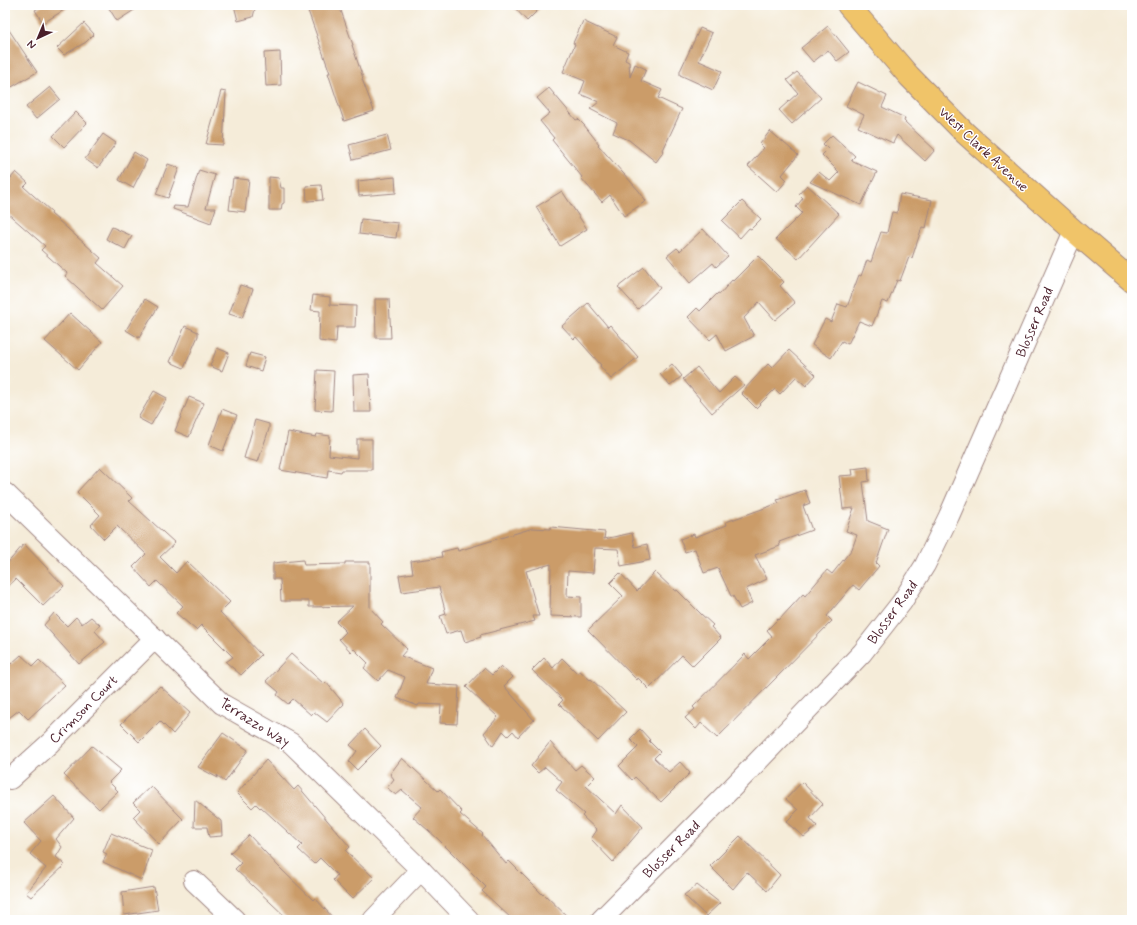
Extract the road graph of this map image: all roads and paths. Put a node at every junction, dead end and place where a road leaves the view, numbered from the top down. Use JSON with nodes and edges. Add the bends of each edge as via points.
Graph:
{"nodes":[{"id":1,"x":848,"y":5,"type":"edge"},
{"id":2,"x":1074,"y":231,"type":"junction"},
{"id":3,"x":1132,"y":281,"type":"edge"},
{"id":4,"x":9,"y":505,"type":"edge"},
{"id":5,"x":155,"y":638,"type":"junction"},
{"id":6,"x":10,"y":779,"type":"dead end"},
{"id":7,"x":421,"y":870,"type":"junction"},
{"id":8,"x":194,"y":881,"type":"dead end"},
{"id":9,"x":235,"y":920,"type":"edge"},
{"id":10,"x":373,"y":920,"type":"edge"},
{"id":11,"x":469,"y":920,"type":"edge"},
{"id":12,"x":601,"y":920,"type":"edge"}],
"edges":[{"from":1,"to":2,"type":"main road","name":"West Clark Avenue","via":[[909,76],[959,127]]},
{"from":2,"to":3,"type":"main road","name":"West Clark Avenue"},
{"from":2,"to":12,"type":"street","name":"Blosser Road","via":[[949,516],[925,565],[902,602],[862,653]]},
{"from":4,"to":5,"type":"street","name":"Terrazzo Way"},
{"from":5,"to":6,"type":"street","name":"Crimson Court","via":[[50,743]]},
{"from":5,"to":7,"type":"street","name":"Terrazzo Way","via":[[222,704],[291,743]]},
{"from":7,"to":10,"type":"street"},
{"from":7,"to":11,"type":"street","name":"Terrazzo Way"},
{"from":8,"to":9,"type":"street"}]}
